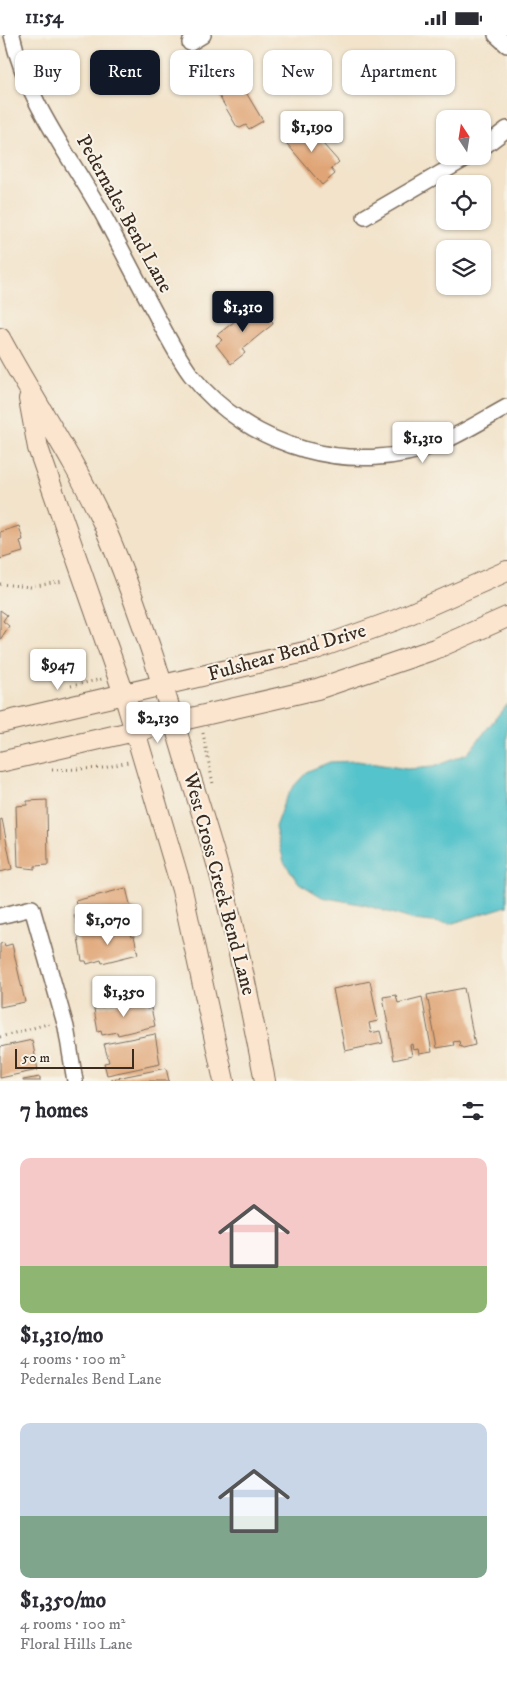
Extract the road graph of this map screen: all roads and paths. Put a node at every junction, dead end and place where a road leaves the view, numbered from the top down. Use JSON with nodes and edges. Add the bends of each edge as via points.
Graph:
{"nodes":[{"id":1,"x":12,"y":35,"type":"edge"},
{"id":2,"x":203,"y":35,"type":"edge"},
{"id":3,"x":496,"y":35,"type":"edge"},
{"id":4,"x":190,"y":43,"type":"dead end"},
{"id":5,"x":507,"y":45,"type":"edge"},
{"id":6,"x":507,"y":129,"type":"edge"},
{"id":7,"x":491,"y":141,"type":"edge"},
{"id":8,"x":455,"y":165,"type":"edge"},
{"id":9,"x":365,"y":217,"type":"dead end"},
{"id":10,"x":0,"y":338,"type":"edge"},
{"id":11,"x":27,"y":390,"type":"junction"},
{"id":12,"x":507,"y":407,"type":"edge"},
{"id":13,"x":507,"y":571,"type":"edge"},
{"id":14,"x":63,"y":581,"type":"dead end"},
{"id":15,"x":0,"y":584,"type":"edge"},
{"id":16,"x":507,"y":617,"type":"edge"},
{"id":17,"x":163,"y":686,"type":"junction"},
{"id":18,"x":124,"y":694,"type":"junction"},
{"id":19,"x":0,"y":723,"type":"edge"},
{"id":20,"x":174,"y":723,"type":"junction"},
{"id":21,"x":135,"y":731,"type":"junction"},
{"id":22,"x":0,"y":761,"type":"edge"},
{"id":23,"x":130,"y":762,"type":"dead end"},
{"id":24,"x":46,"y":770,"type":"dead end"},
{"id":25,"x":0,"y":917,"type":"edge"},
{"id":26,"x":64,"y":1020,"type":"junction"},
{"id":27,"x":0,"y":1037,"type":"edge"},
{"id":28,"x":76,"y":1081,"type":"edge"},
{"id":29,"x":224,"y":1081,"type":"edge"},
{"id":30,"x":265,"y":1081,"type":"edge"}],
"edges":[{"from":1,"to":12,"type":"street","name":"Pedernales Bend Lane","via":[[26,81],[102,212],[176,351],[191,375],[210,395],[252,428],[274,441],[299,449],[350,457],[379,456],[412,451],[440,442]]},
{"from":2,"to":4,"type":"street"},
{"from":3,"to":5,"type":"street"},
{"from":6,"to":7,"type":"street"},
{"from":8,"to":9,"type":"street"},
{"from":10,"to":11,"type":"main road","name":"West Cross Creek Bend Lane"},
{"from":11,"to":17,"type":"main road","name":"West Cross Creek Bend Lane","via":[[61,442],[102,521],[130,589]]},
{"from":11,"to":18,"type":"main road","name":"West Cross Creek Bend Lane","via":[[38,448]]},
{"from":13,"to":17,"type":"main road","name":"Fulshear Bend Drive","via":[[331,643]]},
{"from":14,"to":15,"type":"path","via":[[40,587]]},
{"from":16,"to":20,"type":"main road","name":"Fulshear Bend Drive","via":[[435,649],[360,676],[272,701]]},
{"from":17,"to":18,"type":"main road","name":"Fulshear Bend Drive"},
{"from":17,"to":20,"type":"main road","name":"West Cross Creek Bend Lane"},
{"from":18,"to":19,"type":"main road","name":"Fulshear Bend Drive"},
{"from":18,"to":21,"type":"main road","name":"West Cross Creek Bend Lane"},
{"from":20,"to":21,"type":"main road","name":"Fulshear Bend Drive"},
{"from":20,"to":30,"type":"main road","name":"West Cross Creek Bend Lane","via":[[222,881]]},
{"from":21,"to":22,"type":"main road","name":"Fulshear Bend Drive"},
{"from":21,"to":29,"type":"main road","name":"West Cross Creek Bend Lane","via":[[182,891]]},
{"from":23,"to":24,"type":"path","via":[[104,768]]},
{"from":25,"to":26,"type":"street","via":[[32,908]]},
{"from":26,"to":27,"type":"path"},
{"from":26,"to":28,"type":"street"}]}
